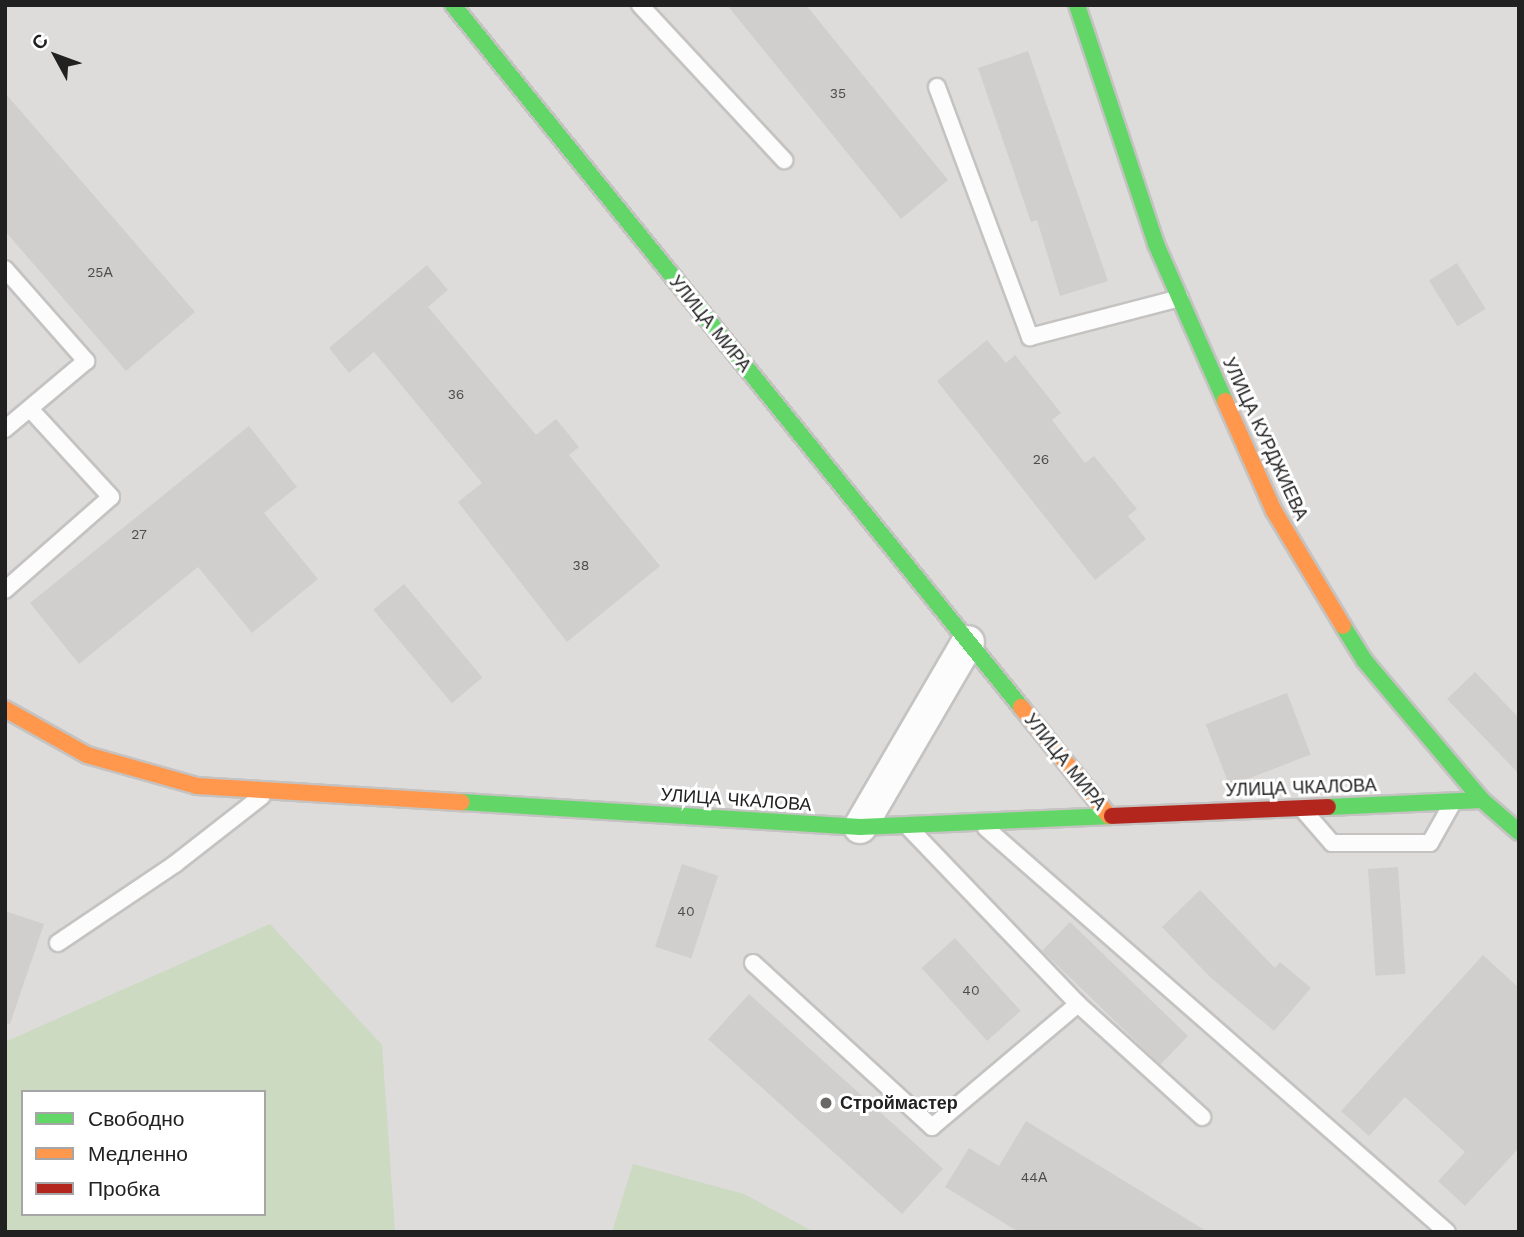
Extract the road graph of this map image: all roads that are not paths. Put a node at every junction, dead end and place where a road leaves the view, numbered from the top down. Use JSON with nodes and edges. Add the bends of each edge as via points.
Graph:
{"nodes":[{"id":1,"x":453,"y":5,"type":"edge"},
{"id":2,"x":639,"y":5,"type":"edge"},
{"id":3,"x":1077,"y":5,"type":"edge"},
{"id":4,"x":937,"y":88,"type":"dead end"},
{"id":5,"x":784,"y":160,"type":"dead end"},
{"id":6,"x":5,"y":269,"type":"edge"},
{"id":7,"x":1180,"y":299,"type":"junction"},
{"id":8,"x":30,"y":410,"type":"junction"},
{"id":9,"x":5,"y":429,"type":"edge"},
{"id":10,"x":5,"y":590,"type":"edge"},
{"id":11,"x":968,"y":642,"type":"junction"},
{"id":12,"x":5,"y":709,"type":"edge"},
{"id":13,"x":270,"y":790,"type":"junction"},
{"id":14,"x":1482,"y":800,"type":"junction"},
{"id":15,"x":1454,"y":801,"type":"junction"},
{"id":16,"x":1301,"y":807,"type":"junction"},
{"id":17,"x":1109,"y":816,"type":"junction"},
{"id":18,"x":979,"y":821,"type":"junction"},
{"id":19,"x":905,"y":825,"type":"junction"},
{"id":20,"x":860,"y":827,"type":"junction"},
{"id":21,"x":1519,"y":832,"type":"edge"},
{"id":22,"x":58,"y":943,"type":"dead end"},
{"id":23,"x":753,"y":962,"type":"dead end"},
{"id":24,"x":1078,"y":1004,"type":"junction"},
{"id":25,"x":1202,"y":1117,"type":"dead end"},
{"id":26,"x":1447,"y":1232,"type":"edge"}],
"edges":[{"from":1,"to":11,"type":"street","name":"УЛИЦА МИРА"},
{"from":2,"to":5,"type":"lane"},
{"from":3,"to":7,"type":"street","name":"УЛИЦА КУРДЖИЕВА","via":[[1156,244]]},
{"from":4,"to":7,"type":"lane","via":[[1030,337]]},
{"from":6,"to":8,"type":"lane","via":[[86,361]]},
{"from":7,"to":14,"type":"street","name":"УЛИЦА КУРДЖИЕВА","via":[[1273,511],[1364,660]]},
{"from":8,"to":9,"type":"lane"},
{"from":8,"to":10,"type":"lane","via":[[111,497]]},
{"from":11,"to":17,"type":"street","name":"УЛИЦА МИРА"},
{"from":11,"to":20,"type":"street"},
{"from":12,"to":13,"type":"street","name":"УЛИЦА ЧКАЛОВА","via":[[87,755],[197,786]]},
{"from":13,"to":20,"type":"street","name":"УЛИЦА ЧКАЛОВА"},
{"from":13,"to":22,"type":"lane","via":[[175,864]]},
{"from":14,"to":15,"type":"street","name":"УЛИЦА ЧКАЛОВА"},
{"from":14,"to":21,"type":"street","name":"УЛИЦА КУРДЖИЕВА"},
{"from":15,"to":16,"type":"street","name":"УЛИЦА ЧКАЛОВА"},
{"from":15,"to":16,"type":"lane","via":[[1430,843],[1332,842]]},
{"from":16,"to":17,"type":"street","name":"УЛИЦА ЧКАЛОВА"},
{"from":17,"to":18,"type":"street","name":"УЛИЦА ЧКАЛОВА"},
{"from":18,"to":19,"type":"street","name":"УЛИЦА ЧКАЛОВА"},
{"from":18,"to":26,"type":"lane"},
{"from":19,"to":20,"type":"street","name":"УЛИЦА ЧКАЛОВА"},
{"from":19,"to":24,"type":"lane"},
{"from":23,"to":24,"type":"lane","via":[[932,1127]]},
{"from":24,"to":25,"type":"lane"}]}
